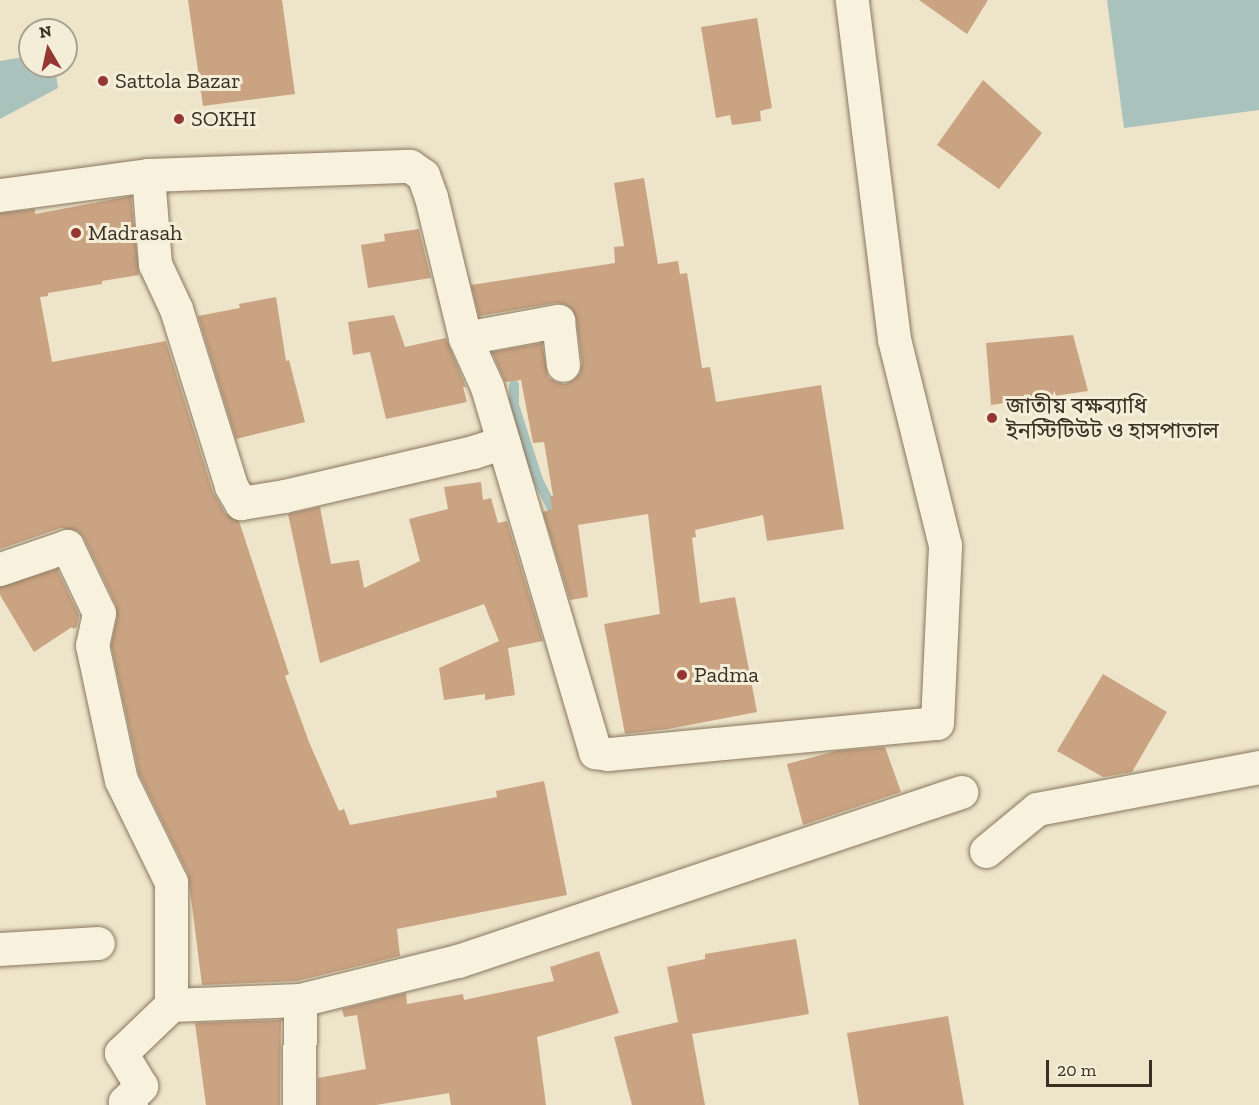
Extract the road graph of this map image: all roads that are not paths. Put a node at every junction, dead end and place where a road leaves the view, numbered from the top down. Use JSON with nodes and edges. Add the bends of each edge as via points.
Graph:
{"nodes":[{"id":1,"x":852,"y":0,"type":"edge"},
{"id":2,"x":148,"y":175,"type":"junction"},
{"id":3,"x":0,"y":195,"type":"edge"},
{"id":4,"x":465,"y":338,"type":"junction"},
{"id":5,"x":563,"y":365,"type":"dead end"},
{"id":6,"x":503,"y":441,"type":"junction"},
{"id":7,"x":0,"y":569,"type":"edge"},
{"id":8,"x":1259,"y":767,"type":"edge"},
{"id":9,"x":961,"y":792,"type":"dead end"},
{"id":10,"x":986,"y":851,"type":"dead end"},
{"id":11,"x":98,"y":943,"type":"dead end"},
{"id":12,"x":0,"y":949,"type":"edge"},
{"id":13,"x":300,"y":1000,"type":"junction"},
{"id":14,"x":171,"y":1005,"type":"junction"},
{"id":15,"x":131,"y":1105,"type":"edge"},
{"id":16,"x":299,"y":1105,"type":"edge"}],
"edges":[{"from":1,"to":6,"type":"street","via":[[894,339],[945,545],[937,723],[608,754],[595,752]]},
{"from":2,"to":3,"type":"street"},
{"from":2,"to":4,"type":"street","via":[[410,166],[423,175],[431,197]]},
{"from":2,"to":6,"type":"street","via":[[155,264],[176,309],[231,486],[241,503],[472,452]]},
{"from":4,"to":5,"type":"street","via":[[558,321]]},
{"from":4,"to":6,"type":"street","via":[[487,387]]},
{"from":7,"to":14,"type":"street","via":[[67,546],[99,613],[92,645],[121,780],[171,882]]},
{"from":8,"to":10,"type":"street","via":[[1037,809]]},
{"from":9,"to":13,"type":"street","via":[[458,961]]},
{"from":11,"to":12,"type":"street"},
{"from":13,"to":14,"type":"street"},
{"from":13,"to":16,"type":"street"},
{"from":14,"to":15,"type":"street","via":[[121,1053],[141,1086],[125,1102]]}]}
